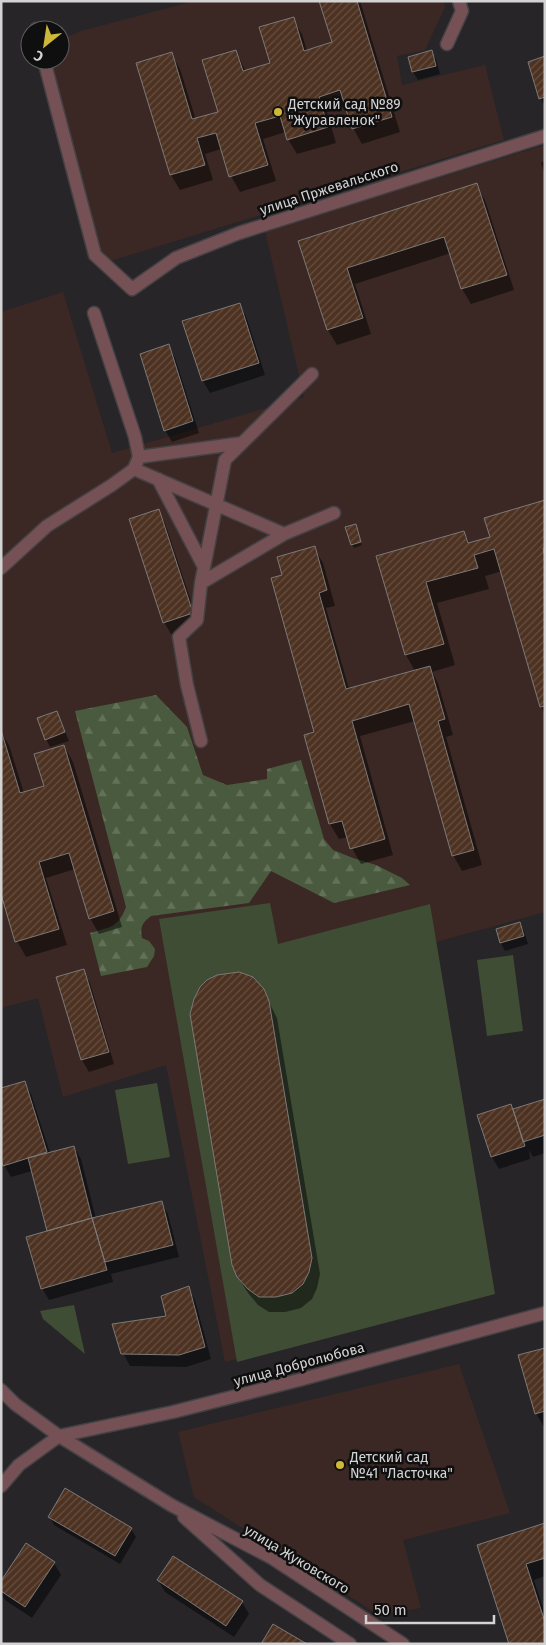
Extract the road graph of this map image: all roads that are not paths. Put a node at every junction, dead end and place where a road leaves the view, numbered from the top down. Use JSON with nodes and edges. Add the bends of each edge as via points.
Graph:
{"nodes":[{"id":1,"x":459,"y":1,"type":"edge"},
{"id":2,"x":447,"y":44,"type":"dead end"},
{"id":3,"x":47,"y":70,"type":"edge"},
{"id":4,"x":545,"y":136,"type":"edge"},
{"id":5,"x":94,"y":313,"type":"dead end"},
{"id":6,"x":312,"y":374,"type":"dead end"},
{"id":7,"x":242,"y":443,"type":"junction"},
{"id":8,"x":139,"y":457,"type":"junction"},
{"id":9,"x":134,"y":469,"type":"junction"},
{"id":10,"x":158,"y":479,"type":"junction"},
{"id":11,"x":216,"y":504,"type":"junction"},
{"id":12,"x":334,"y":513,"type":"dead end"},
{"id":13,"x":284,"y":534,"type":"junction"},
{"id":14,"x":204,"y":567,"type":"junction"},
{"id":15,"x":1,"y":568,"type":"edge"},
{"id":16,"x":201,"y":583,"type":"junction"},
{"id":17,"x":201,"y":741,"type":"dead end"},
{"id":18,"x":545,"y":1313,"type":"edge"},
{"id":19,"x":1,"y":1390,"type":"edge"},
{"id":20,"x":59,"y":1436,"type":"junction"},
{"id":21,"x":1,"y":1486,"type":"edge"},
{"id":22,"x":171,"y":1506,"type":"junction"},
{"id":23,"x":350,"y":1644,"type":"edge"},
{"id":24,"x":403,"y":1644,"type":"edge"}],
"edges":[{"from":1,"to":2,"type":"street","via":[[462,10]]},
{"from":3,"to":4,"type":"street","name":"улица Пржевальского","via":[[95,255],[132,289],[176,258],[239,233]]},
{"from":5,"to":8,"type":"street"},
{"from":6,"to":7,"type":"street"},
{"from":7,"to":8,"type":"street"},
{"from":7,"to":11,"type":"street","via":[[225,460]]},
{"from":8,"to":9,"type":"street"},
{"from":9,"to":10,"type":"street"},
{"from":9,"to":15,"type":"street","via":[[47,526]]},
{"from":10,"to":11,"type":"street"},
{"from":10,"to":14,"type":"street"},
{"from":11,"to":13,"type":"street"},
{"from":11,"to":14,"type":"street"},
{"from":12,"to":13,"type":"street"},
{"from":13,"to":16,"type":"street"},
{"from":14,"to":16,"type":"street"},
{"from":16,"to":17,"type":"street","via":[[197,620],[179,637]]},
{"from":18,"to":20,"type":"street","name":"улица Добролюбова","via":[[173,1412]]},
{"from":19,"to":20,"type":"street","name":"улица Жуковского"},
{"from":20,"to":21,"type":"street","via":[[19,1465]]},
{"from":20,"to":22,"type":"street","name":"улица Жуковского"},
{"from":22,"to":23,"type":"street","name":"улица Жуковского","via":[[260,1586]]},
{"from":22,"to":24,"type":"street","name":"улица Жуковского","via":[[272,1558]]}]}
